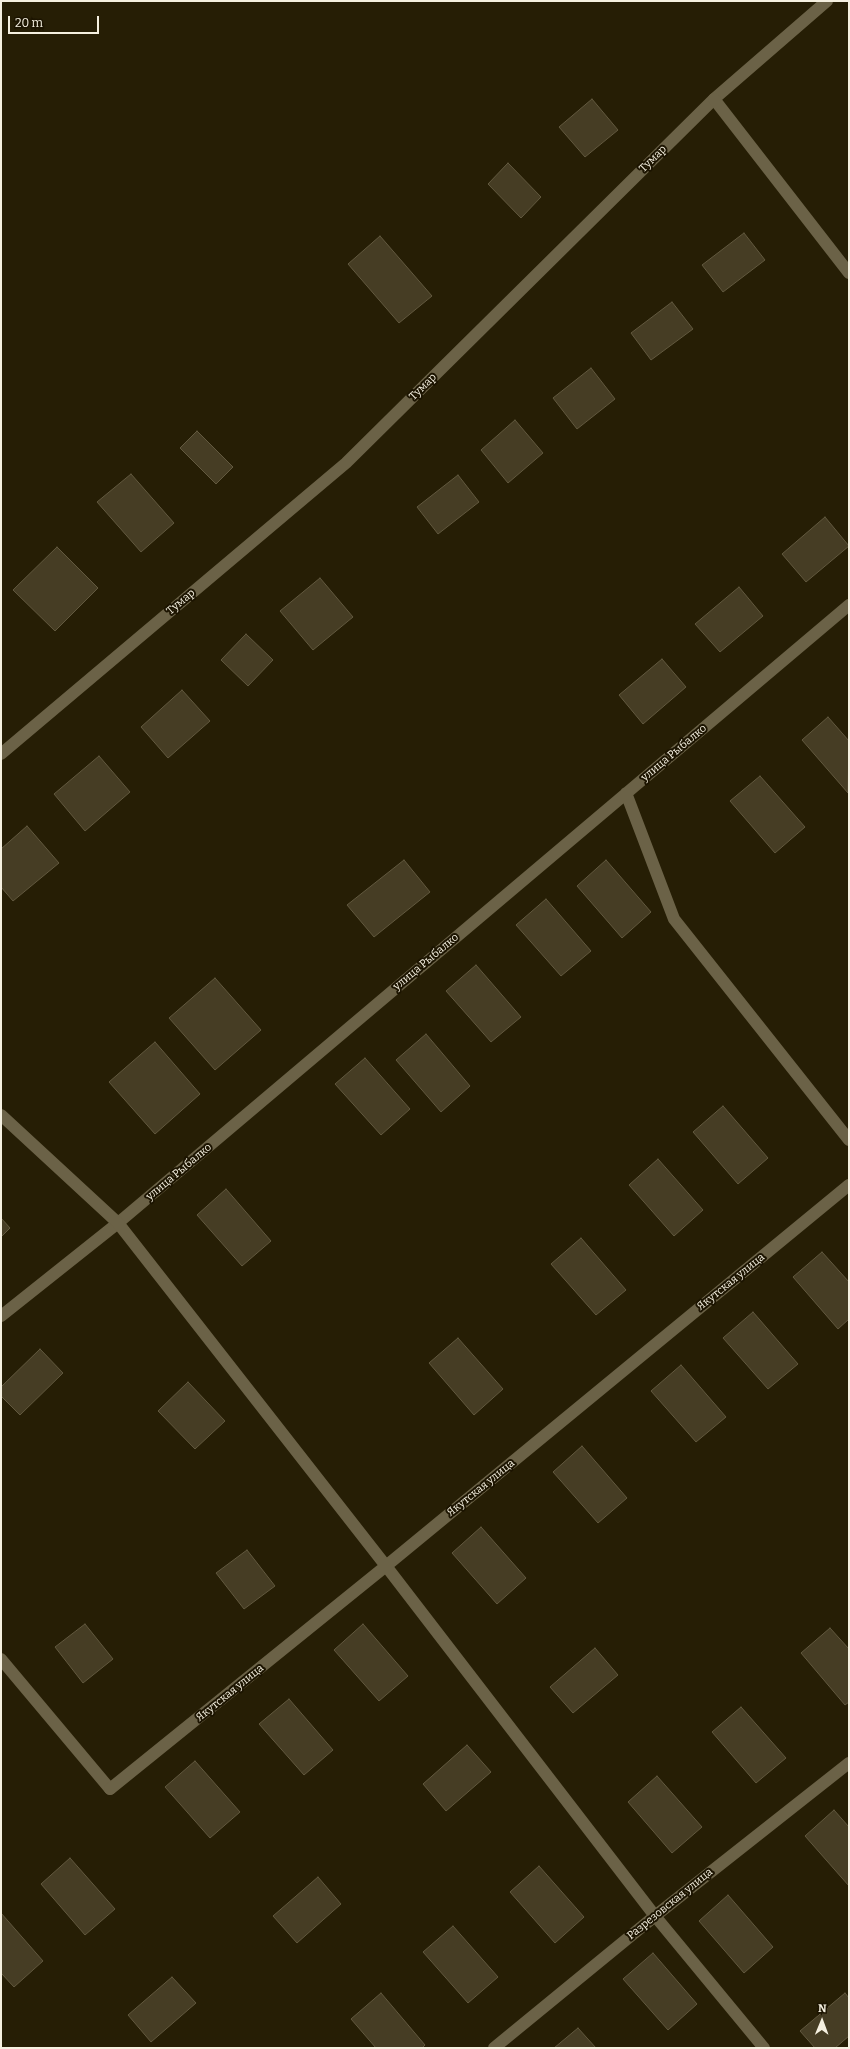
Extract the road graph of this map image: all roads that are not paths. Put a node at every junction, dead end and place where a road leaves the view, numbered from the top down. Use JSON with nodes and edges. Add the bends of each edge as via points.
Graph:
{"nodes":[{"id":1,"x":827,"y":1,"type":"edge"},
{"id":2,"x":714,"y":99,"type":"junction"},
{"id":3,"x":849,"y":273,"type":"edge"},
{"id":4,"x":849,"y":605,"type":"edge"},
{"id":5,"x":1,"y":754,"type":"edge"},
{"id":6,"x":626,"y":793,"type":"junction"},
{"id":7,"x":1,"y":1115,"type":"edge"},
{"id":8,"x":849,"y":1140,"type":"edge"},
{"id":9,"x":849,"y":1185,"type":"edge"},
{"id":10,"x":118,"y":1223,"type":"junction"},
{"id":11,"x":1,"y":1316,"type":"edge"},
{"id":12,"x":386,"y":1566,"type":"junction"},
{"id":13,"x":1,"y":1659,"type":"edge"},
{"id":14,"x":849,"y":1763,"type":"edge"},
{"id":15,"x":655,"y":1916,"type":"junction"},
{"id":16,"x":494,"y":2048,"type":"edge"},
{"id":17,"x":764,"y":2048,"type":"edge"}],
"edges":[{"from":1,"to":2,"type":"street","name":"Тумар"},
{"from":2,"to":3,"type":"street"},
{"from":2,"to":5,"type":"street","name":"Тумар","via":[[346,463]]},
{"from":4,"to":6,"type":"street","name":"улица Рыбалко"},
{"from":6,"to":8,"type":"street","via":[[674,919]]},
{"from":6,"to":10,"type":"street","name":"улица Рыбалко"},
{"from":7,"to":10,"type":"street"},
{"from":9,"to":12,"type":"street","name":"Якутская улица"},
{"from":10,"to":11,"type":"street","name":"улица Рыбалко"},
{"from":10,"to":12,"type":"street"},
{"from":12,"to":13,"type":"street","name":"Якутская улица","via":[[110,1789]]},
{"from":12,"to":15,"type":"street"},
{"from":14,"to":15,"type":"street","name":"Разрезовская улица"},
{"from":15,"to":16,"type":"street","name":"Разрезовская улица"},
{"from":15,"to":17,"type":"street"}]}
